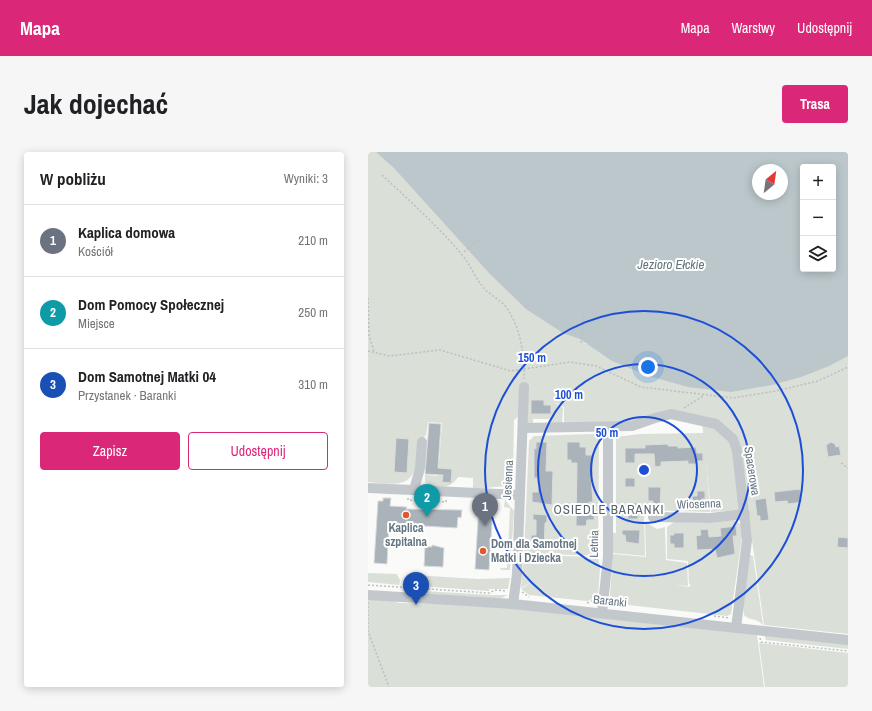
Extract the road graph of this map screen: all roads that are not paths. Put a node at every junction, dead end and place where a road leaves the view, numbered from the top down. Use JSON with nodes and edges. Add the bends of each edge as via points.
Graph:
{"nodes":[{"id":1,"x":524,"y":387,"type":"dead end"},
{"id":2,"x":608,"y":427,"type":"junction"},
{"id":3,"x":523,"y":428,"type":"junction"},
{"id":4,"x":422,"y":442,"type":"dead end"},
{"id":5,"x":368,"y":488,"type":"edge"},
{"id":6,"x":414,"y":490,"type":"junction"},
{"id":7,"x":520,"y":495,"type":"junction"},
{"id":8,"x":745,"y":514,"type":"junction"},
{"id":9,"x":653,"y":517,"type":"dead end"},
{"id":10,"x":368,"y":595,"type":"edge"},
{"id":11,"x":513,"y":604,"type":"junction"},
{"id":12,"x":602,"y":613,"type":"junction"},
{"id":13,"x":736,"y":628,"type":"junction"},
{"id":14,"x":848,"y":640,"type":"edge"}],
"edges":[{"from":1,"to":3,"type":"street","name":"Jesienna"},
{"from":2,"to":3,"type":"street","name":"Spacerowa"},
{"from":2,"to":8,"type":"street","name":"Spacerowa","via":[[632,426],[672,414],[716,424],[733,439],[737,451]]},
{"from":2,"to":12,"type":"street","name":"Letnia","via":[[608,557]]},
{"from":3,"to":7,"type":"street","name":"Jesienna"},
{"from":4,"to":6,"type":"street","via":[[420,468]]},
{"from":5,"to":6,"type":"street"},
{"from":6,"to":7,"type":"street"},
{"from":7,"to":11,"type":"street","name":"Jesienna","via":[[517,574]]},
{"from":8,"to":9,"type":"street","name":"Wiosenna","via":[[710,518]]},
{"from":8,"to":13,"type":"street","name":"Spacerowa","via":[[746,555]]},
{"from":10,"to":11,"type":"street","name":"Baranki"},
{"from":11,"to":12,"type":"street","name":"Baranki"},
{"from":12,"to":13,"type":"street","name":"Baranki"},
{"from":13,"to":14,"type":"street","name":"Baranki"}]}
